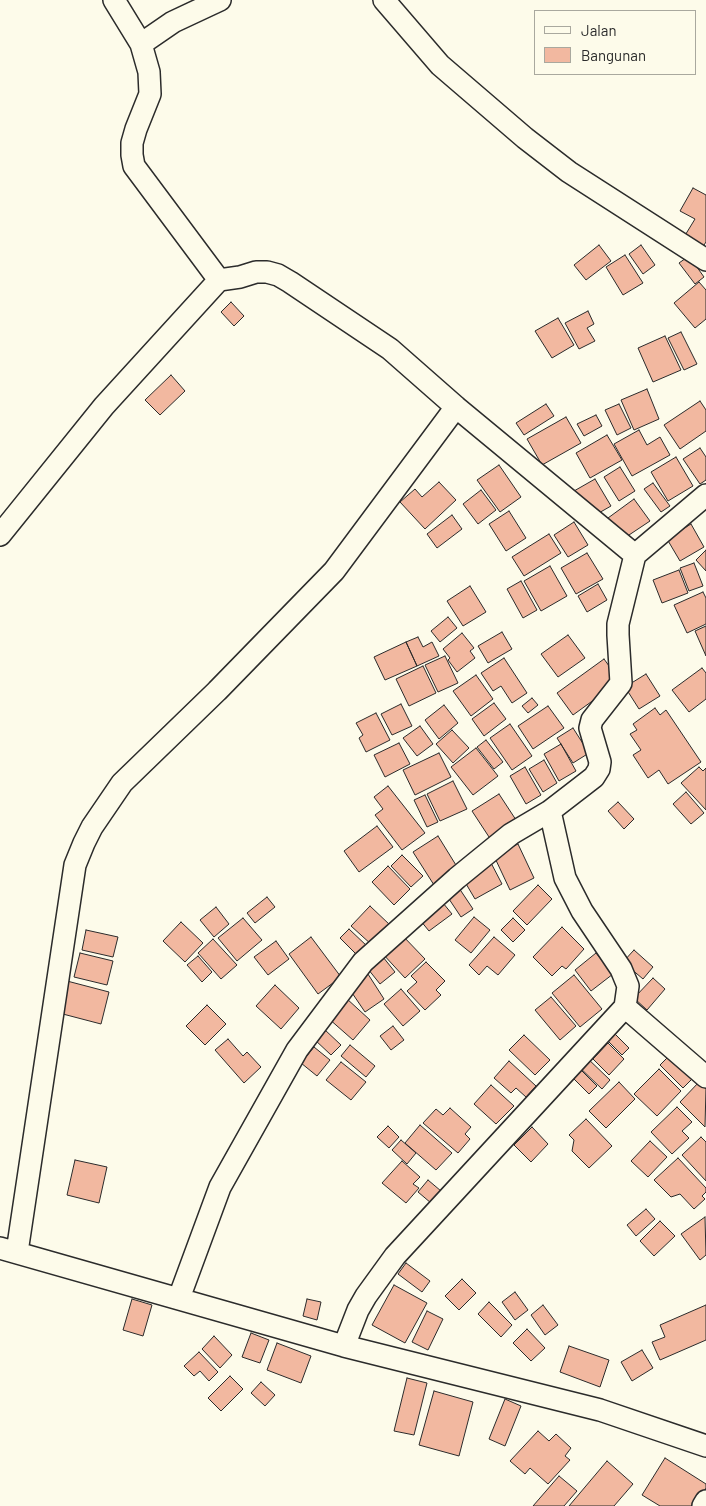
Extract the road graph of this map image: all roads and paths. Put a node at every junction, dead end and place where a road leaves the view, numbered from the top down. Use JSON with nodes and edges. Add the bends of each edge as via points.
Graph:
{"nodes":[{"id":1,"x":114,"y":0,"type":"edge"},
{"id":2,"x":220,"y":0,"type":"edge"},
{"id":3,"x":384,"y":0,"type":"edge"},
{"id":4,"x":141,"y":44,"type":"junction"},
{"id":5,"x":706,"y":260,"type":"edge"},
{"id":6,"x":219,"y":280,"type":"junction"},
{"id":7,"x":456,"y":407,"type":"junction"},
{"id":8,"x":706,"y":495,"type":"edge"},
{"id":9,"x":0,"y":535,"type":"edge"},
{"id":10,"x":635,"y":555,"type":"junction"},
{"id":11,"x":550,"y":812,"type":"junction"},
{"id":12,"x":625,"y":1007,"type":"junction"},
{"id":13,"x":706,"y":1077,"type":"edge"},
{"id":14,"x":9,"y":1250,"type":"edge"},
{"id":15,"x":179,"y":1298,"type":"junction"},
{"id":16,"x":344,"y":1346,"type":"junction"},
{"id":17,"x":706,"y":1446,"type":"edge"},
{"id":18,"x":706,"y":1501,"type":"edge"},
{"id":19,"x":703,"y":1506,"type":"edge"}],
"edges":[{"from":1,"to":4,"type":"street"},
{"from":2,"to":4,"type":"street","via":[[173,22]]},
{"from":3,"to":5,"type":"street","via":[[440,65],[525,138],[570,172]]},
{"from":4,"to":6,"type":"street","via":[[149,72],[150,94],[132,143],[134,166]]},
{"from":6,"to":7,"type":"street","via":[[256,272],[278,275],[390,349]]},
{"from":6,"to":9,"type":"street","via":[[104,406]]},
{"from":7,"to":10,"type":"street"},
{"from":7,"to":14,"type":"street","via":[[334,571],[122,783],[92,827],[76,865]]},
{"from":8,"to":10,"type":"street"},
{"from":10,"to":11,"type":"street","via":[[618,624],[621,683],[592,720],[590,728],[599,769],[594,777]]},
{"from":11,"to":12,"type":"street","via":[[565,878],[582,911],[621,969],[628,986]]},
{"from":11,"to":15,"type":"street","via":[[511,834],[457,878],[363,962],[341,990],[298,1050],[220,1187]]},
{"from":12,"to":13,"type":"street"},
{"from":12,"to":16,"type":"street","via":[[395,1256],[362,1303]]},
{"from":14,"to":15,"type":"street"},
{"from":15,"to":16,"type":"street"},
{"from":16,"to":17,"type":"street","via":[[600,1410]]},
{"from":18,"to":19,"type":"street"}]}
